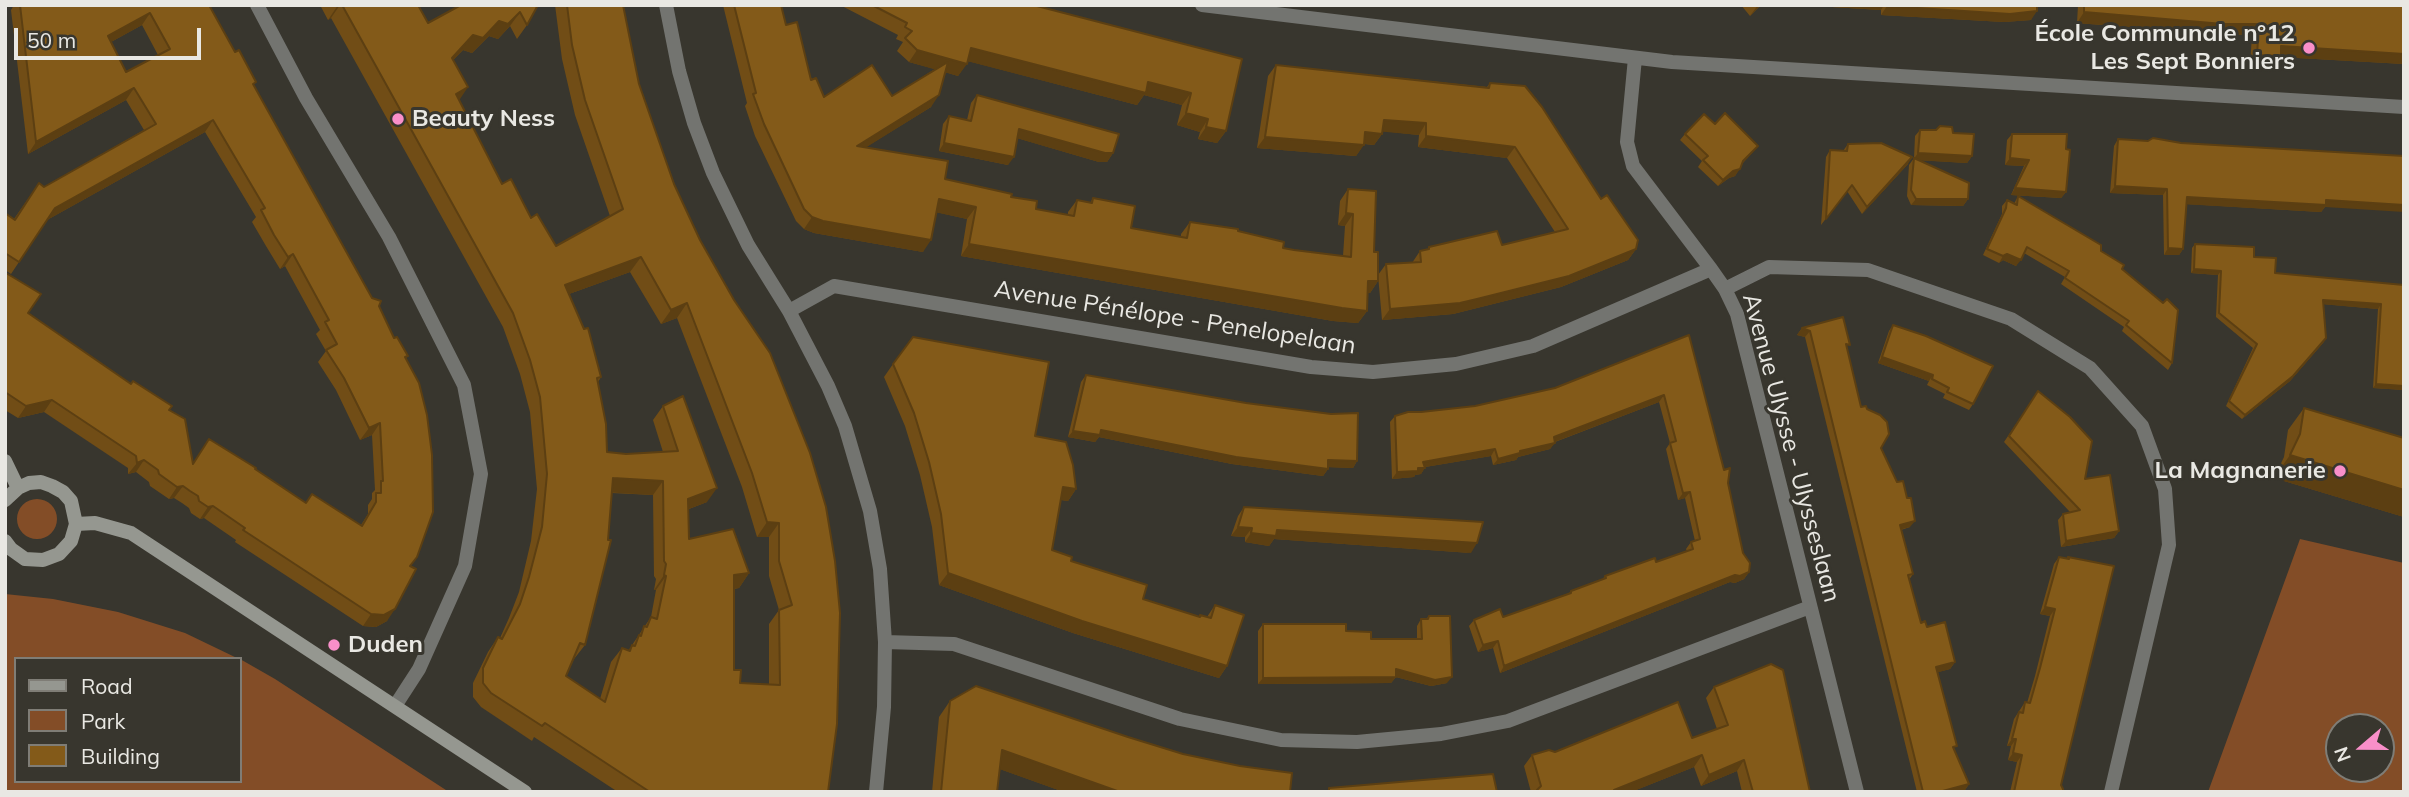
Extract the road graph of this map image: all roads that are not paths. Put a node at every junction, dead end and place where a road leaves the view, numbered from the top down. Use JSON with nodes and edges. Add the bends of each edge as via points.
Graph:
{"nodes":[{"id":1,"x":257,"y":5,"type":"edge"},
{"id":2,"x":666,"y":5,"type":"edge"},
{"id":3,"x":1202,"y":5,"type":"edge"},
{"id":4,"x":1635,"y":58,"type":"junction"},
{"id":5,"x":2404,"y":107,"type":"edge"},
{"id":6,"x":1711,"y":269,"type":"junction"},
{"id":7,"x":1725,"y":289,"type":"junction"},
{"id":8,"x":789,"y":311,"type":"junction"},
{"id":9,"x":5,"y":461,"type":"edge"},
{"id":10,"x":18,"y":488,"type":"junction"},
{"id":11,"x":5,"y":500,"type":"edge"},
{"id":12,"x":76,"y":524,"type":"junction"},
{"id":13,"x":5,"y":541,"type":"edge"},
{"id":14,"x":1810,"y":607,"type":"junction"},
{"id":15,"x":885,"y":642,"type":"junction"},
{"id":16,"x":395,"y":706,"type":"junction"},
{"id":17,"x":525,"y":792,"type":"edge"},
{"id":18,"x":876,"y":792,"type":"edge"},
{"id":19,"x":1857,"y":792,"type":"edge"},
{"id":20,"x":2111,"y":792,"type":"edge"}],
"edges":[{"from":1,"to":16,"type":"street","via":[[389,237],[464,385],[481,474],[465,566],[419,669]]},
{"from":2,"to":8,"type":"street","via":[[679,71],[713,173],[748,245]]},
{"from":3,"to":4,"type":"street"},
{"from":4,"to":5,"type":"street"},
{"from":4,"to":6,"type":"street","name":"Avenue Ulysse - Ulysseslaan","via":[[1626,142],[1633,166]]},
{"from":6,"to":7,"type":"street","name":"Avenue Ulysse - Ulysseslaan"},
{"from":6,"to":8,"type":"street","name":"Avenue Pénélope - Penelopelaan","via":[[1533,346],[1455,364],[1373,372],[1311,367],[834,286]]},
{"from":7,"to":14,"type":"street","name":"Avenue Ulysse - Ulysseslaan","via":[[1737,314]]},
{"from":7,"to":20,"type":"street","via":[[1769,267],[1868,270],[2011,319],[2090,368],[2142,426],[2162,476],[2169,545]]},
{"from":8,"to":15,"type":"street","via":[[845,426],[870,511]]},
{"from":9,"to":10,"type":"street"},
{"from":10,"to":11,"type":"street"},
{"from":10,"to":12,"type":"street","via":[[41,482],[63,492],[71,501]]},
{"from":12,"to":13,"type":"street","via":[[71,541],[59,554],[43,560],[25,559]]},
{"from":12,"to":16,"type":"street","via":[[95,523],[131,533]]},
{"from":14,"to":15,"type":"street","via":[[1508,721],[1441,734],[1357,742],[1281,740],[1180,719],[954,644]]},
{"from":14,"to":19,"type":"street","name":"Avenue Ulysse - Ulysseslaan"},
{"from":15,"to":18,"type":"street"},
{"from":16,"to":17,"type":"street"}]}
